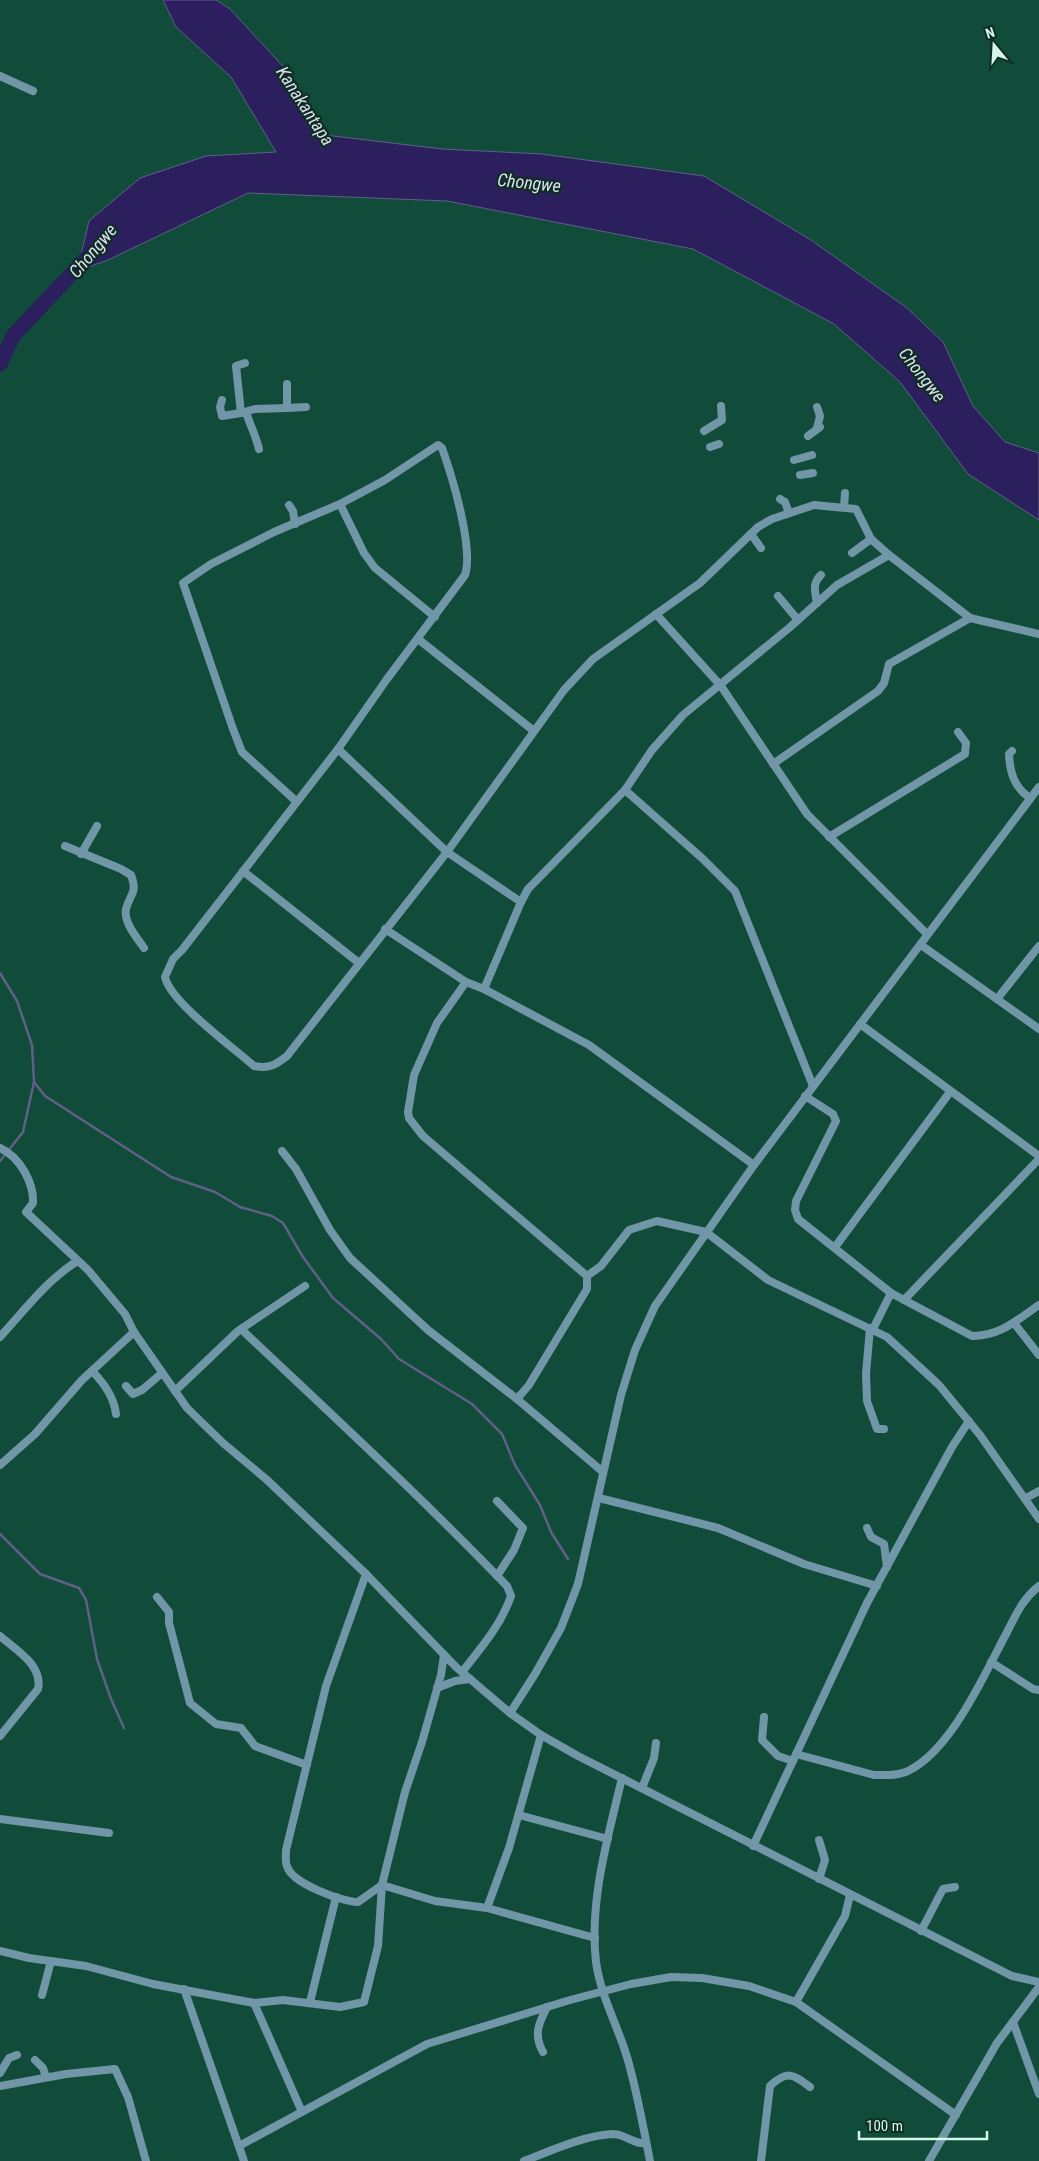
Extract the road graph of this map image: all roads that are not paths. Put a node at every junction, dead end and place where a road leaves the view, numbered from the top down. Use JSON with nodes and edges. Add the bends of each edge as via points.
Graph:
{"nodes":[{"id":1,"x":0,"y":76,"type":"edge"},
{"id":2,"x":33,"y":91,"type":"dead end"},
{"id":3,"x":245,"y":363,"type":"dead end"},
{"id":4,"x":286,"y":384,"type":"dead end"},
{"id":5,"x":222,"y":400,"type":"dead end"},
{"id":6,"x":721,"y":406,"type":"dead end"},
{"id":7,"x":306,"y":407,"type":"dead end"},
{"id":8,"x":817,"y":407,"type":"dead end"},
{"id":9,"x":287,"y":408,"type":"junction"},
{"id":10,"x":244,"y":412,"type":"junction"},
{"id":11,"x":704,"y":431,"type":"dead end"},
{"id":12,"x":808,"y":436,"type":"dead end"},
{"id":13,"x":718,"y":444,"type":"dead end"},
{"id":14,"x":710,"y":447,"type":"dead end"},
{"id":15,"x":259,"y":449,"type":"dead end"},
{"id":16,"x":812,"y":455,"type":"dead end"},
{"id":17,"x":794,"y":460,"type":"dead end"},
{"id":18,"x":813,"y":473,"type":"dead end"},
{"id":19,"x":800,"y":475,"type":"dead end"},
{"id":20,"x":844,"y":493,"type":"dead end"},
{"id":21,"x":780,"y":499,"type":"dead end"},
{"id":22,"x":340,"y":504,"type":"junction"},
{"id":23,"x":289,"y":505,"type":"dead end"},
{"id":24,"x":844,"y":506,"type":"junction"},
{"id":25,"x":789,"y":513,"type":"junction"},
{"id":26,"x":295,"y":524,"type":"junction"},
{"id":27,"x":751,"y":534,"type":"junction"},
{"id":28,"x":871,"y":539,"type":"junction"},
{"id":29,"x":761,"y":548,"type":"dead end"},
{"id":30,"x":852,"y":553,"type":"dead end"},
{"id":31,"x":889,"y":555,"type":"junction"},
{"id":32,"x":820,"y":575,"type":"dead end"},
{"id":33,"x":778,"y":596,"type":"dead end"},
{"id":34,"x":817,"y":603,"type":"junction"},
{"id":35,"x":656,"y":614,"type":"junction"},
{"id":36,"x":435,"y":617,"type":"junction"},
{"id":37,"x":970,"y":618,"type":"junction"},
{"id":38,"x":798,"y":620,"type":"junction"},
{"id":39,"x":1039,"y":634,"type":"edge"},
{"id":40,"x":418,"y":639,"type":"junction"},
{"id":41,"x":721,"y":686,"type":"junction"},
{"id":42,"x":534,"y":731,"type":"junction"},
{"id":43,"x":958,"y":732,"type":"dead end"},
{"id":44,"x":338,"y":749,"type":"junction"},
{"id":45,"x":1012,"y":751,"type":"dead end"},
{"id":46,"x":773,"y":764,"type":"junction"},
{"id":47,"x":1039,"y":787,"type":"edge"},
{"id":48,"x":624,"y":790,"type":"junction"},
{"id":49,"x":1030,"y":798,"type":"junction"},
{"id":50,"x":297,"y":802,"type":"junction"},
{"id":51,"x":97,"y":826,"type":"dead end"},
{"id":52,"x":829,"y":838,"type":"junction"},
{"id":53,"x":65,"y":846,"type":"dead end"},
{"id":54,"x":447,"y":852,"type":"junction"},
{"id":55,"x":81,"y":854,"type":"junction"},
{"id":56,"x":243,"y":871,"type":"junction"},
{"id":57,"x":521,"y":902,"type":"junction"},
{"id":58,"x":385,"y":929,"type":"junction"},
{"id":59,"x":927,"y":934,"type":"junction"},
{"id":60,"x":921,"y":945,"type":"junction"},
{"id":61,"x":1039,"y":946,"type":"edge"},
{"id":62,"x":144,"y":948,"type":"dead end"},
{"id":63,"x":359,"y":963,"type":"junction"},
{"id":64,"x":466,"y":982,"type":"junction"},
{"id":65,"x":484,"y":989,"type":"junction"},
{"id":66,"x":997,"y":999,"type":"junction"},
{"id":67,"x":860,"y":1024,"type":"junction"},
{"id":68,"x":1039,"y":1029,"type":"edge"},
{"id":69,"x":813,"y":1086,"type":"junction"},
{"id":70,"x":950,"y":1092,"type":"junction"},
{"id":71,"x":805,"y":1096,"type":"junction"},
{"id":72,"x":0,"y":1148,"type":"edge"},
{"id":73,"x":282,"y":1151,"type":"dead end"},
{"id":74,"x":1039,"y":1158,"type":"edge"},
{"id":75,"x":754,"y":1164,"type":"junction"},
{"id":76,"x":706,"y":1232,"type":"junction"},
{"id":77,"x":835,"y":1247,"type":"junction"},
{"id":78,"x":76,"y":1262,"type":"junction"},
{"id":79,"x":587,"y":1276,"type":"junction"},
{"id":80,"x":305,"y":1286,"type":"dead end"},
{"id":81,"x":891,"y":1293,"type":"junction"},
{"id":82,"x":904,"y":1300,"type":"junction"},
{"id":83,"x":1039,"y":1305,"type":"edge"},
{"id":84,"x":1014,"y":1323,"type":"junction"},
{"id":85,"x":241,"y":1329,"type":"junction"},
{"id":86,"x":872,"y":1329,"type":"junction"},
{"id":87,"x":134,"y":1332,"type":"junction"},
{"id":88,"x":0,"y":1337,"type":"edge"},
{"id":89,"x":1039,"y":1355,"type":"edge"},
{"id":90,"x":92,"y":1371,"type":"junction"},
{"id":91,"x":162,"y":1373,"type":"junction"},
{"id":92,"x":126,"y":1386,"type":"dead end"},
{"id":93,"x":175,"y":1391,"type":"junction"},
{"id":94,"x":517,"y":1399,"type":"junction"},
{"id":95,"x":116,"y":1414,"type":"dead end"},
{"id":96,"x":969,"y":1422,"type":"junction"},
{"id":97,"x":884,"y":1429,"type":"dead end"},
{"id":98,"x":0,"y":1465,"type":"edge"},
{"id":99,"x":603,"y":1472,"type":"junction"},
{"id":100,"x":1039,"y":1491,"type":"edge"},
{"id":101,"x":599,"y":1498,"type":"junction"},
{"id":102,"x":1026,"y":1498,"type":"junction"},
{"id":103,"x":496,"y":1501,"type":"dead end"},
{"id":104,"x":1039,"y":1519,"type":"edge"},
{"id":105,"x":867,"y":1528,"type":"dead end"},
{"id":106,"x":887,"y":1567,"type":"junction"},
{"id":107,"x":366,"y":1574,"type":"junction"},
{"id":108,"x":497,"y":1576,"type":"junction"},
{"id":109,"x":877,"y":1586,"type":"junction"},
{"id":110,"x":1039,"y":1586,"type":"edge"},
{"id":111,"x":157,"y":1597,"type":"dead end"},
{"id":112,"x":0,"y":1636,"type":"edge"},
{"id":113,"x":444,"y":1655,"type":"junction"},
{"id":114,"x":991,"y":1662,"type":"junction"},
{"id":115,"x":462,"y":1672,"type":"junction"},
{"id":116,"x":470,"y":1679,"type":"junction"},
{"id":117,"x":437,"y":1688,"type":"junction"},
{"id":118,"x":1039,"y":1690,"type":"edge"},
{"id":119,"x":510,"y":1713,"type":"junction"},
{"id":120,"x":764,"y":1718,"type":"dead end"},
{"id":121,"x":0,"y":1736,"type":"edge"},
{"id":122,"x":542,"y":1736,"type":"junction"},
{"id":123,"x":656,"y":1743,"type":"dead end"},
{"id":124,"x":794,"y":1757,"type":"junction"},
{"id":125,"x":306,"y":1765,"type":"junction"},
{"id":126,"x":622,"y":1778,"type":"junction"},
{"id":127,"x":642,"y":1788,"type":"junction"},
{"id":128,"x":519,"y":1815,"type":"junction"},
{"id":129,"x":0,"y":1819,"type":"edge"},
{"id":130,"x":109,"y":1833,"type":"dead end"},
{"id":131,"x":608,"y":1839,"type":"junction"},
{"id":132,"x":819,"y":1840,"type":"dead end"},
{"id":133,"x":752,"y":1846,"type":"junction"},
{"id":134,"x":819,"y":1879,"type":"junction"},
{"id":135,"x":382,"y":1885,"type":"junction"},
{"id":136,"x":955,"y":1887,"type":"dead end"},
{"id":137,"x":850,"y":1895,"type":"junction"},
{"id":138,"x":336,"y":1897,"type":"junction"},
{"id":139,"x":487,"y":1908,"type":"junction"},
{"id":140,"x":921,"y":1931,"type":"junction"},
{"id":141,"x":594,"y":1938,"type":"junction"},
{"id":142,"x":0,"y":1951,"type":"edge"},
{"id":143,"x":51,"y":1961,"type":"junction"},
{"id":144,"x":1039,"y":1982,"type":"edge"},
{"id":145,"x":1039,"y":1987,"type":"edge"},
{"id":146,"x":184,"y":1989,"type":"junction"},
{"id":147,"x":602,"y":1993,"type":"junction"},
{"id":148,"x":42,"y":1995,"type":"dead end"},
{"id":149,"x":310,"y":2002,"type":"junction"},
{"id":150,"x":796,"y":2002,"type":"junction"},
{"id":151,"x":254,"y":2003,"type":"junction"},
{"id":152,"x":547,"y":2007,"type":"junction"},
{"id":153,"x":1013,"y":2022,"type":"junction"},
{"id":154,"x":543,"y":2052,"type":"dead end"},
{"id":155,"x":17,"y":2055,"type":"dead end"},
{"id":156,"x":34,"y":2060,"type":"dead end"},
{"id":157,"x":0,"y":2073,"type":"edge"},
{"id":158,"x":46,"y":2077,"type":"junction"},
{"id":159,"x":0,"y":2086,"type":"edge"},
{"id":160,"x":810,"y":2087,"type":"dead end"},
{"id":161,"x":1039,"y":2094,"type":"edge"},
{"id":162,"x":302,"y":2112,"type":"junction"},
{"id":163,"x":956,"y":2115,"type":"junction"},
{"id":164,"x":646,"y":2143,"type":"junction"},
{"id":165,"x":239,"y":2146,"type":"junction"},
{"id":166,"x":146,"y":2161,"type":"edge"},
{"id":167,"x":244,"y":2161,"type":"edge"},
{"id":168,"x":524,"y":2161,"type":"edge"},
{"id":169,"x":650,"y":2161,"type":"edge"},
{"id":170,"x":761,"y":2161,"type":"edge"},
{"id":171,"x":929,"y":2161,"type":"edge"}],
"edges":[{"from":1,"to":2,"type":"street"},
{"from":3,"to":10,"type":"street","via":[[236,366]]},
{"from":4,"to":9,"type":"street"},
{"from":5,"to":10,"type":"street","via":[[222,416]]},
{"from":6,"to":11,"type":"street","via":[[722,420]]},
{"from":7,"to":9,"type":"street"},
{"from":8,"to":12,"type":"street","via":[[820,427]]},
{"from":9,"to":10,"type":"street"},
{"from":10,"to":15,"type":"street"},
{"from":13,"to":14,"type":"street"},
{"from":16,"to":17,"type":"street"},
{"from":18,"to":19,"type":"street"},
{"from":20,"to":24,"type":"street"},
{"from":21,"to":25,"type":"street","via":[[785,502]]},
{"from":22,"to":26,"type":"street"},
{"from":22,"to":36,"type":"street","via":[[375,568]]},
{"from":22,"to":36,"type":"street","via":[[385,480],[429,449],[438,445],[442,448],[452,477],[469,557],[466,575]]},
{"from":23,"to":26,"type":"street"},
{"from":24,"to":25,"type":"street","via":[[814,505]]},
{"from":24,"to":28,"type":"street","via":[[856,509]]},
{"from":25,"to":27,"type":"street","via":[[772,518]]},
{"from":26,"to":50,"type":"street","via":[[210,564],[183,583],[242,752]]},
{"from":27,"to":29,"type":"street"},
{"from":27,"to":35,"type":"street","via":[[700,583]]},
{"from":28,"to":30,"type":"street"},
{"from":28,"to":31,"type":"street"},
{"from":31,"to":34,"type":"street","via":[[837,585]]},
{"from":31,"to":37,"type":"street"},
{"from":32,"to":34,"type":"street","via":[[814,590]]},
{"from":33,"to":38,"type":"street"},
{"from":34,"to":38,"type":"street"},
{"from":35,"to":41,"type":"street"},
{"from":35,"to":42,"type":"street","via":[[593,659],[564,690]]},
{"from":36,"to":40,"type":"street"},
{"from":37,"to":39,"type":"street"},
{"from":37,"to":46,"type":"street","via":[[889,664],[884,683],[878,691]]},
{"from":38,"to":41,"type":"street"},
{"from":40,"to":42,"type":"street"},
{"from":40,"to":44,"type":"street"},
{"from":41,"to":46,"type":"street"},
{"from":41,"to":48,"type":"street","via":[[683,715],[652,750]]},
{"from":42,"to":54,"type":"street"},
{"from":43,"to":52,"type":"street","via":[[966,743],[964,754]]},
{"from":44,"to":50,"type":"street"},
{"from":44,"to":54,"type":"street"},
{"from":45,"to":49,"type":"street","via":[[1009,754],[1010,775]]},
{"from":46,"to":52,"type":"street","via":[[807,814]]},
{"from":47,"to":49,"type":"street"},
{"from":48,"to":57,"type":"street","via":[[528,890]]},
{"from":48,"to":69,"type":"street","via":[[735,892]]},
{"from":49,"to":59,"type":"street"},
{"from":50,"to":56,"type":"street"},
{"from":51,"to":55,"type":"street"},
{"from":52,"to":59,"type":"street"},
{"from":53,"to":55,"type":"street"},
{"from":54,"to":57,"type":"street"},
{"from":54,"to":58,"type":"street"},
{"from":55,"to":62,"type":"street","via":[[131,875],[135,890],[126,910],[127,919]]},
{"from":56,"to":63,"type":"street"},
{"from":56,"to":63,"type":"street","via":[[173,960],[165,978],[170,989],[189,1010],[254,1066],[274,1067],[287,1056]]},
{"from":57,"to":65,"type":"street"},
{"from":58,"to":63,"type":"street"},
{"from":58,"to":64,"type":"street"},
{"from":59,"to":60,"type":"street"},
{"from":60,"to":66,"type":"street"},
{"from":60,"to":67,"type":"street"},
{"from":61,"to":66,"type":"street"},
{"from":64,"to":65,"type":"street"},
{"from":64,"to":79,"type":"street","via":[[437,1023],[414,1075],[409,1118],[422,1136]]},
{"from":65,"to":75,"type":"street","via":[[589,1045]]},
{"from":66,"to":68,"type":"street"},
{"from":67,"to":69,"type":"street"},
{"from":67,"to":70,"type":"street"},
{"from":69,"to":71,"type":"street"},
{"from":70,"to":74,"type":"street"},
{"from":70,"to":77,"type":"street"},
{"from":71,"to":75,"type":"street"},
{"from":71,"to":77,"type":"street","via":[[833,1114],[836,1121],[799,1194],[795,1210],[798,1219]]},
{"from":72,"to":78,"type":"street","via":[[16,1160],[31,1184],[33,1203],[26,1212]]},
{"from":73,"to":94,"type":"street","via":[[350,1258],[428,1330]]},
{"from":74,"to":82,"type":"street"},
{"from":75,"to":76,"type":"street"},
{"from":76,"to":79,"type":"street","via":[[657,1221],[629,1230],[601,1266]]},
{"from":76,"to":86,"type":"street","via":[[768,1280]]},
{"from":76,"to":99,"type":"street","via":[[655,1306],[635,1350]]},
{"from":77,"to":81,"type":"street"},
{"from":78,"to":87,"type":"street","via":[[88,1270],[125,1314]]},
{"from":78,"to":88,"type":"street","via":[[45,1287]]},
{"from":79,"to":94,"type":"street","via":[[587,1289],[529,1385]]},
{"from":80,"to":85,"type":"street"},
{"from":81,"to":82,"type":"street"},
{"from":81,"to":86,"type":"street"},
{"from":82,"to":84,"type":"street","via":[[972,1336],[986,1336]]},
{"from":83,"to":84,"type":"street"},
{"from":84,"to":89,"type":"street"},
{"from":85,"to":93,"type":"street"},
{"from":85,"to":108,"type":"street","via":[[425,1502]]},
{"from":86,"to":96,"type":"street","via":[[887,1338],[939,1385]]},
{"from":86,"to":97,"type":"street","via":[[866,1374],[867,1401],[877,1429]]},
{"from":87,"to":90,"type":"street"},
{"from":87,"to":91,"type":"street"},
{"from":90,"to":95,"type":"street","via":[[104,1384]]},
{"from":90,"to":98,"type":"street","via":[[35,1434]]},
{"from":91,"to":92,"type":"street","via":[[133,1394]]},
{"from":91,"to":93,"type":"street"},
{"from":93,"to":107,"type":"street","via":[[187,1408],[223,1443],[266,1479]]},
{"from":94,"to":99,"type":"street"},
{"from":96,"to":102,"type":"street"},
{"from":96,"to":106,"type":"street"},
{"from":99,"to":101,"type":"street"},
{"from":100,"to":102,"type":"street"},
{"from":101,"to":109,"type":"street","via":[[718,1528],[804,1564]]},
{"from":101,"to":119,"type":"street","via":[[578,1584],[561,1628]]},
{"from":102,"to":104,"type":"street"},
{"from":103,"to":108,"type":"street","via":[[523,1528],[514,1550]]},
{"from":105,"to":106,"type":"street","via":[[871,1537],[884,1544]]},
{"from":106,"to":109,"type":"street"},
{"from":107,"to":113,"type":"street"},
{"from":107,"to":125,"type":"street","via":[[326,1686]]},
{"from":108,"to":115,"type":"street","via":[[507,1586],[510,1599],[506,1610]]},
{"from":109,"to":124,"type":"street"},
{"from":110,"to":114,"type":"street","via":[[1023,1601]]},
{"from":111,"to":125,"type":"street","via":[[168,1612],[190,1703],[216,1724],[240,1728],[255,1746]]},
{"from":112,"to":121,"type":"street","via":[[36,1669],[40,1681],[38,1689]]},
{"from":113,"to":115,"type":"street"},
{"from":113,"to":117,"type":"street"},
{"from":114,"to":118,"type":"street"},
{"from":114,"to":124,"type":"street","via":[[969,1703],[935,1751],[906,1772],[874,1775]]},
{"from":115,"to":116,"type":"street"},
{"from":116,"to":117,"type":"street"},
{"from":116,"to":119,"type":"street"},
{"from":117,"to":135,"type":"street","via":[[405,1792]]},
{"from":119,"to":122,"type":"street"},
{"from":120,"to":124,"type":"street","via":[[762,1740],[778,1756]]},
{"from":122,"to":126,"type":"street"},
{"from":122,"to":128,"type":"street"},
{"from":123,"to":127,"type":"street","via":[[654,1758]]},
{"from":124,"to":133,"type":"street"},
{"from":125,"to":138,"type":"street","via":[[286,1850],[287,1867],[295,1878]]},
{"from":126,"to":127,"type":"street"},
{"from":126,"to":131,"type":"street"},
{"from":127,"to":133,"type":"street"},
{"from":128,"to":131,"type":"street"},
{"from":128,"to":139,"type":"street"},
{"from":129,"to":130,"type":"street"},
{"from":131,"to":141,"type":"street","via":[[598,1891]]},
{"from":132,"to":134,"type":"street","via":[[824,1860]]},
{"from":133,"to":134,"type":"street"},
{"from":134,"to":137,"type":"street"},
{"from":135,"to":138,"type":"street","via":[[358,1902]]},
{"from":135,"to":139,"type":"street","via":[[435,1901]]},
{"from":135,"to":149,"type":"street","via":[[378,1946],[364,2002],[340,2007]]},
{"from":136,"to":140,"type":"street","via":[[943,1889]]},
{"from":137,"to":140,"type":"street"},
{"from":137,"to":150,"type":"street","via":[[845,1916]]},
{"from":138,"to":149,"type":"street"},
{"from":139,"to":141,"type":"street"},
{"from":140,"to":144,"type":"street","via":[[1012,1976]]},
{"from":141,"to":147,"type":"street"},
{"from":142,"to":143,"type":"street"},
{"from":143,"to":146,"type":"street"},
{"from":143,"to":148,"type":"street"},
{"from":145,"to":153,"type":"street"},
{"from":146,"to":151,"type":"street"},
{"from":146,"to":165,"type":"street"},
{"from":147,"to":150,"type":"street","via":[[671,1977],[702,1978],[749,1986]]},
{"from":147,"to":152,"type":"street"},
{"from":147,"to":164,"type":"street","via":[[626,2055],[641,2109]]},
{"from":149,"to":151,"type":"street"},
{"from":150,"to":163,"type":"street"},
{"from":151,"to":162,"type":"street"},
{"from":152,"to":154,"type":"street","via":[[536,2036]]},
{"from":152,"to":162,"type":"street","via":[[427,2044]]},
{"from":153,"to":161,"type":"street"},
{"from":153,"to":163,"type":"street","via":[[997,2043]]},
{"from":155,"to":157,"type":"street","via":[[8,2058]]},
{"from":156,"to":158,"type":"street","via":[[43,2068]]},
{"from":158,"to":159,"type":"street"},
{"from":158,"to":166,"type":"street","via":[[115,2069],[126,2091]]},
{"from":160,"to":170,"type":"street","via":[[787,2075],[770,2086]]},
{"from":162,"to":165,"type":"street"},
{"from":163,"to":171,"type":"street"},
{"from":164,"to":168,"type":"street","via":[[615,2134],[573,2143]]},
{"from":164,"to":169,"type":"street"},
{"from":165,"to":167,"type":"street"}]}
